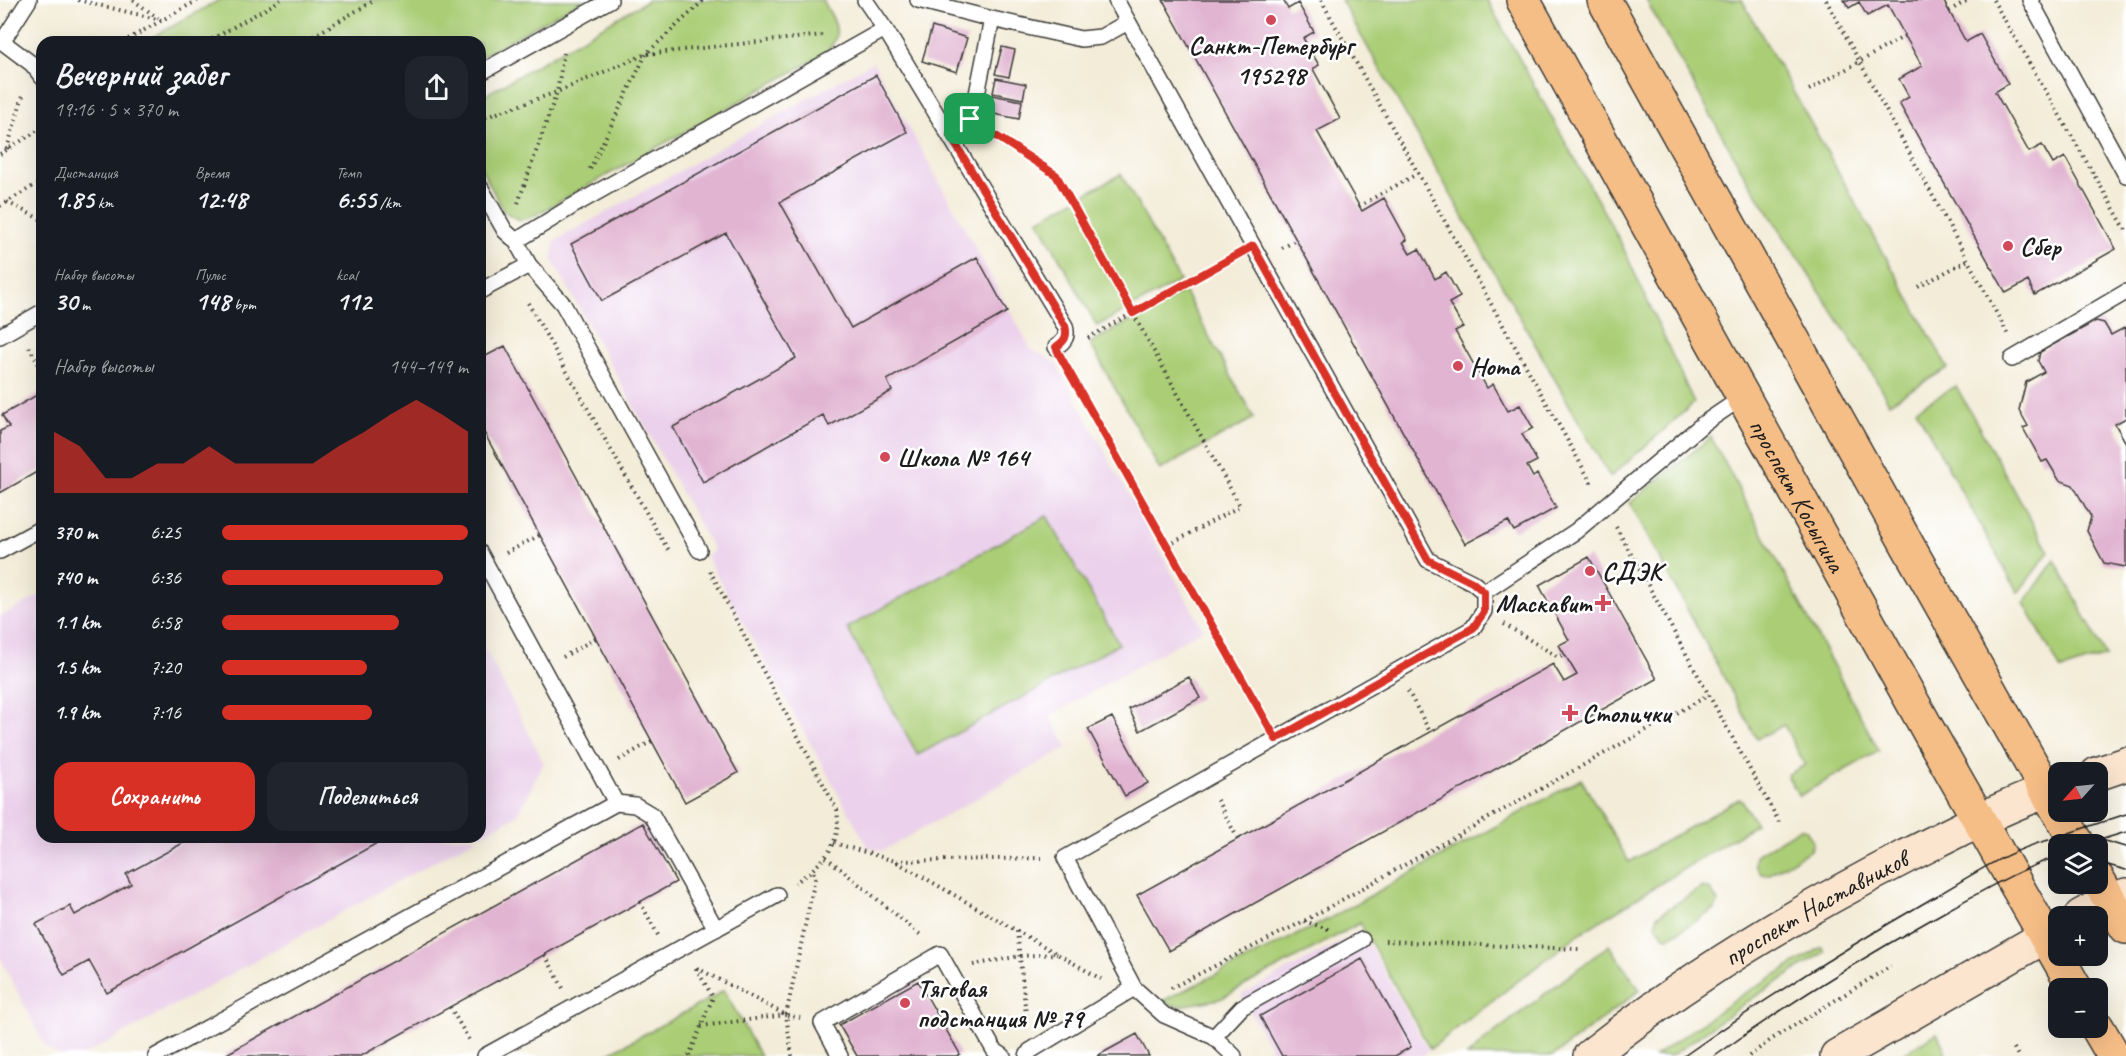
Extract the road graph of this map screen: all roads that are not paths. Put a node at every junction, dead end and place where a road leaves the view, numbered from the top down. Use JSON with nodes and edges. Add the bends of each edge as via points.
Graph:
{"nodes":[{"id":1,"x":28,"y":0,"type":"edge"},
{"id":2,"x":610,"y":0,"type":"edge"},
{"id":3,"x":866,"y":0,"type":"edge"},
{"id":4,"x":918,"y":0,"type":"edge"},
{"id":5,"x":1116,"y":0,"type":"edge"},
{"id":6,"x":1523,"y":0,"type":"edge"},
{"id":7,"x":1604,"y":0,"type":"edge"},
{"id":8,"x":2030,"y":0,"type":"edge"},
{"id":9,"x":992,"y":20,"type":"junction"},
{"id":10,"x":1128,"y":22,"type":"junction"},
{"id":11,"x":885,"y":29,"type":"junction"},
{"id":12,"x":1,"y":41,"type":"edge"},
{"id":13,"x":36,"y":69,"type":"edge"},
{"id":14,"x":486,"y":70,"type":"edge"},
{"id":15,"x":950,"y":135,"type":"junction"},
{"id":16,"x":2126,"y":175,"type":"edge"},
{"id":17,"x":486,"y":196,"type":"edge"},
{"id":18,"x":511,"y":236,"type":"junction"},
{"id":19,"x":529,"y":265,"type":"junction"},
{"id":20,"x":486,"y":288,"type":"edge"},
{"id":21,"x":2126,"y":292,"type":"edge"},
{"id":22,"x":36,"y":315,"type":"edge"},
{"id":23,"x":0,"y":336,"type":"edge"},
{"id":24,"x":1058,"y":350,"type":"road end"},
{"id":25,"x":2016,"y":357,"type":"road end"},
{"id":26,"x":1743,"y":397,"type":"junction"},
{"id":27,"x":36,"y":531,"type":"edge"},
{"id":28,"x":699,"y":550,"type":"road end"},
{"id":29,"x":0,"y":551,"type":"edge"},
{"id":30,"x":486,"y":564,"type":"edge"},
{"id":31,"x":1484,"y":592,"type":"junction"},
{"id":32,"x":2126,"y":764,"type":"edge"},
{"id":33,"x":2108,"y":770,"type":"edge"},
{"id":34,"x":2048,"y":788,"type":"edge"},
{"id":35,"x":2048,"y":802,"type":"edge"},
{"id":36,"x":616,"y":803,"type":"junction"},
{"id":37,"x":1980,"y":819,"type":"junction"},
{"id":38,"x":777,"y":896,"type":"road end"},
{"id":39,"x":2048,"y":927,"type":"edge"},
{"id":40,"x":716,"y":928,"type":"junction"},
{"id":41,"x":2048,"y":935,"type":"edge"},
{"id":42,"x":1362,"y":940,"type":"road end"},
{"id":43,"x":1130,"y":990,"type":"junction"},
{"id":44,"x":1214,"y":1037,"type":"junction"},
{"id":45,"x":2103,"y":1038,"type":"edge"},
{"id":46,"x":1029,"y":1053,"type":"edge"},
{"id":47,"x":994,"y":1054,"type":"edge"},
{"id":48,"x":156,"y":1056,"type":"edge"},
{"id":49,"x":487,"y":1056,"type":"edge"},
{"id":50,"x":840,"y":1056,"type":"edge"},
{"id":51,"x":1234,"y":1056,"type":"edge"},
{"id":52,"x":1590,"y":1056,"type":"edge"},
{"id":53,"x":1838,"y":1056,"type":"edge"},
{"id":54,"x":2114,"y":1056,"type":"edge"}],
"edges":[{"from":1,"to":12,"type":"lane"},
{"from":2,"to":14,"type":"lane"},
{"from":3,"to":11,"type":"lane"},
{"from":4,"to":9,"type":"lane"},
{"from":5,"to":10,"type":"lane"},
{"from":6,"to":26,"type":"main road","name":"проспект Косыгина"},
{"from":7,"to":34,"type":"main road"},
{"from":8,"to":16,"type":"lane"},
{"from":9,"to":10,"type":"lane","via":[[1081,39],[1101,37]]},
{"from":9,"to":15,"type":"lane","via":[[974,109],[970,119]]},
{"from":10,"to":31,"type":"lane","via":[[1428,560]]},
{"from":11,"to":15,"type":"lane"},
{"from":11,"to":18,"type":"lane","via":[[571,207]]},
{"from":12,"to":13,"type":"lane"},
{"from":15,"to":24,"type":"lane","via":[[1065,326],[1067,333]]},
{"from":17,"to":18,"type":"lane"},
{"from":18,"to":19,"type":"lane"},
{"from":19,"to":20,"type":"lane"},
{"from":19,"to":28,"type":"lane","via":[[563,304]]},
{"from":21,"to":25,"type":"lane"},
{"from":22,"to":23,"type":"lane"},
{"from":26,"to":31,"type":"lane","via":[[1703,424],[1576,531]]},
{"from":26,"to":37,"type":"main road","name":"проспект Косыгина"},
{"from":27,"to":29,"type":"lane"},
{"from":30,"to":36,"type":"lane"},
{"from":31,"to":43,"type":"lane","via":[[1484,612],[1473,628],[1065,858]]},
{"from":32,"to":33,"type":"main road"},
{"from":35,"to":37,"type":"main road","name":"проспект Наставников"},
{"from":36,"to":40,"type":"lane","via":[[635,805],[652,815]]},
{"from":36,"to":48,"type":"lane"},
{"from":37,"to":39,"type":"main road","name":"проспект Косыгина"},
{"from":37,"to":52,"type":"main road","name":"проспект Наставников","via":[[1847,887],[1746,946]]},
{"from":38,"to":40,"type":"lane"},
{"from":40,"to":49,"type":"lane"},
{"from":41,"to":53,"type":"main road"},
{"from":42,"to":44,"type":"lane","via":[[1242,1006]]},
{"from":43,"to":44,"type":"lane","via":[[1164,1015]]},
{"from":43,"to":46,"type":"lane"},
{"from":44,"to":51,"type":"lane"},
{"from":45,"to":54,"type":"main road"},
{"from":47,"to":50,"type":"lane","via":[[940,954],[822,1023]]}]}
